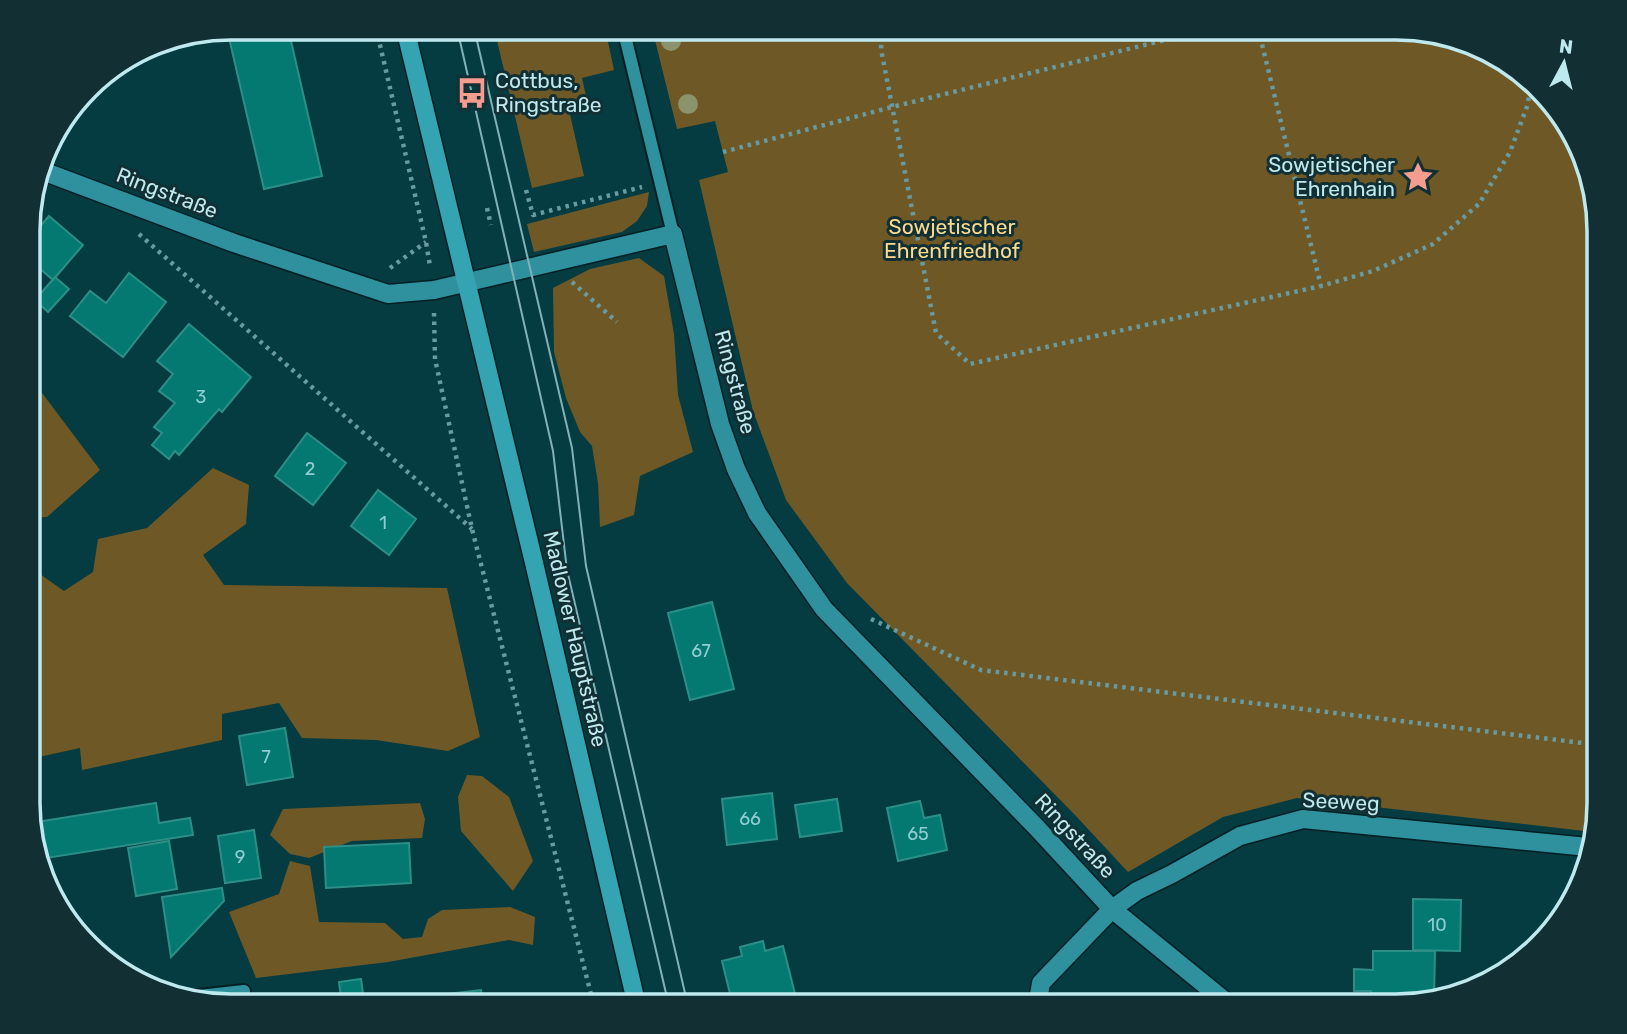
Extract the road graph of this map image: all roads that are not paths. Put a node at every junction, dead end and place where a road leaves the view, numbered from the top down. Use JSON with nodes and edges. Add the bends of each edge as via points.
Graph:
{"nodes":[{"id":1,"x":408,"y":41,"type":"edge"},
{"id":2,"x":626,"y":41,"type":"edge"},
{"id":3,"x":49,"y":173,"type":"edge"},
{"id":4,"x":673,"y":234,"type":"junction"},
{"id":5,"x":466,"y":283,"type":"junction"},
{"id":6,"x":1581,"y":846,"type":"edge"},
{"id":7,"x":1112,"y":909,"type":"junction"},
{"id":8,"x":244,"y":991,"type":"dead end"},
{"id":9,"x":223,"y":993,"type":"edge"},
{"id":10,"x":1039,"y":993,"type":"edge"},
{"id":11,"x":1215,"y":993,"type":"edge"},
{"id":12,"x":634,"y":994,"type":"edge"}],
"edges":[{"from":1,"to":5,"type":"main road","name":"Madlower Hauptstraße"},
{"from":2,"to":4,"type":"lane"},
{"from":3,"to":5,"type":"street","name":"Ringstraße","via":[[234,243],[388,294]]},
{"from":4,"to":5,"type":"street","name":"Ringstraße"},
{"from":4,"to":7,"type":"street","name":"Ringstraße","via":[[720,424],[757,513],[824,609]]},
{"from":5,"to":12,"type":"main road","name":"Madlower Hauptstraße"},
{"from":6,"to":7,"type":"street","name":"Seeweg","via":[[1303,819],[1240,836]]},
{"from":7,"to":10,"type":"street","name":"Seeweg","via":[[1041,983]]},
{"from":7,"to":11,"type":"street","name":"Ringstraße"},
{"from":8,"to":9,"type":"lane"}]}
